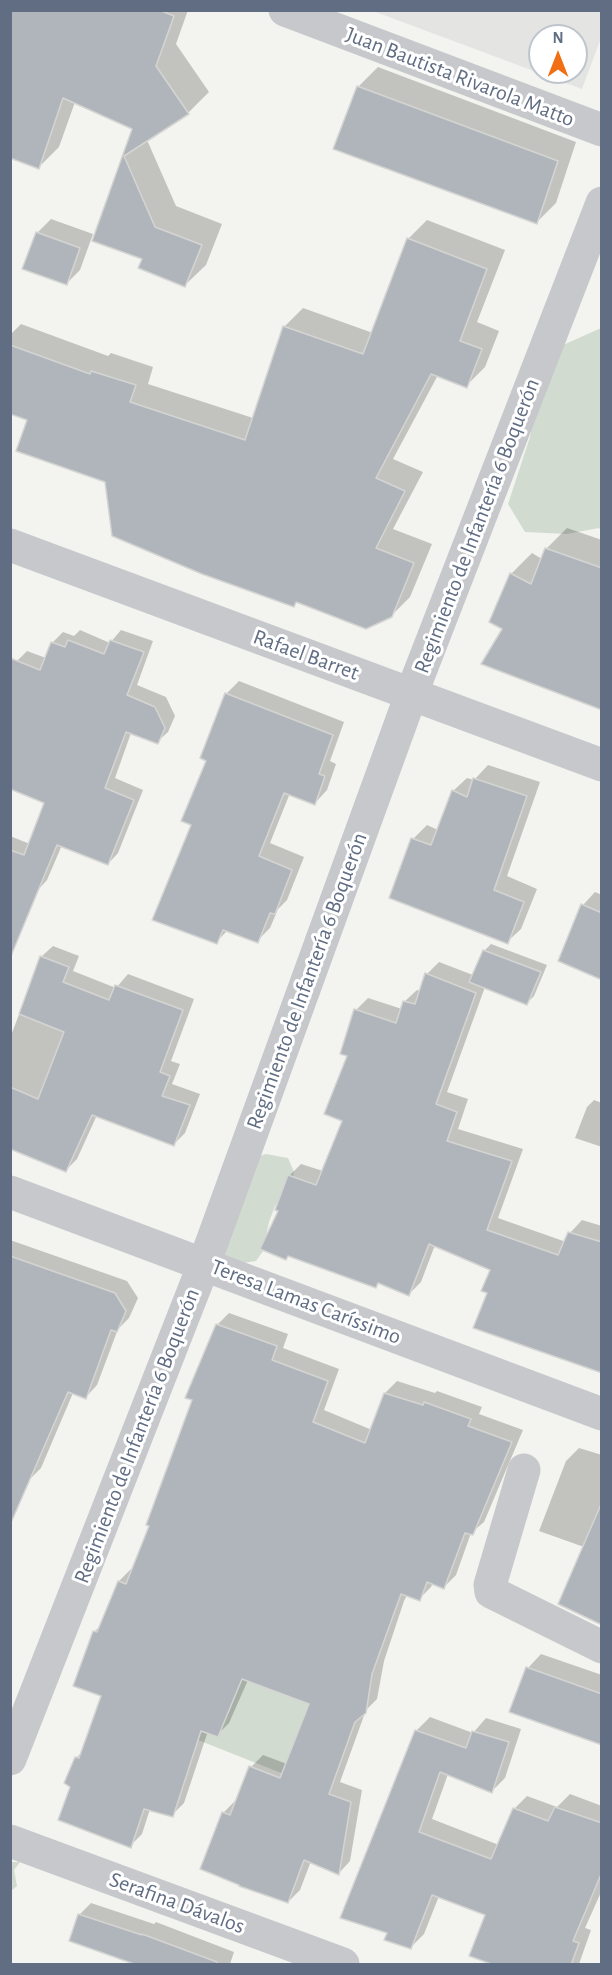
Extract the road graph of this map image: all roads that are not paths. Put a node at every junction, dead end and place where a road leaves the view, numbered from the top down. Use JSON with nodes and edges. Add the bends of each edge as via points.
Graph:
{"nodes":[{"id":1,"x":285,"y":10,"type":"edge"},
{"id":2,"x":602,"y":130,"type":"edge"},
{"id":3,"x":602,"y":203,"type":"edge"},
{"id":4,"x":10,"y":545,"type":"edge"},
{"id":5,"x":411,"y":694,"type":"junction"},
{"id":6,"x":602,"y":765,"type":"edge"},
{"id":7,"x":10,"y":1192,"type":"edge"},
{"id":8,"x":204,"y":1263,"type":"junction"},
{"id":9,"x":602,"y":1414,"type":"edge"},
{"id":10,"x":524,"y":1470,"type":"dead end"},
{"id":11,"x":602,"y":1647,"type":"edge"},
{"id":12,"x":10,"y":1759,"type":"edge"},
{"id":13,"x":10,"y":1841,"type":"edge"},
{"id":14,"x":343,"y":1965,"type":"edge"}],
"edges":[{"from":1,"to":2,"type":"street","name":"Juan Bautista Rivarola Matto"},
{"from":3,"to":5,"type":"street","name":"Regimiento de Infantería 6 Boquerón"},
{"from":4,"to":5,"type":"street","name":"Rafael Barret"},
{"from":5,"to":6,"type":"street","name":"Rafael Barret"},
{"from":5,"to":8,"type":"street","name":"Regimiento de Infantería 6 Boquerón"},
{"from":7,"to":8,"type":"street","name":"Teresa Lamas Caríssimo"},
{"from":8,"to":9,"type":"street","name":"Teresa Lamas Caríssimo"},
{"from":8,"to":12,"type":"street","name":"Regimiento de Infantería 6 Boquerón"},
{"from":10,"to":11,"type":"street","via":[[491,1592]]},
{"from":13,"to":14,"type":"street","name":"Serafina Dávalos"}]}
